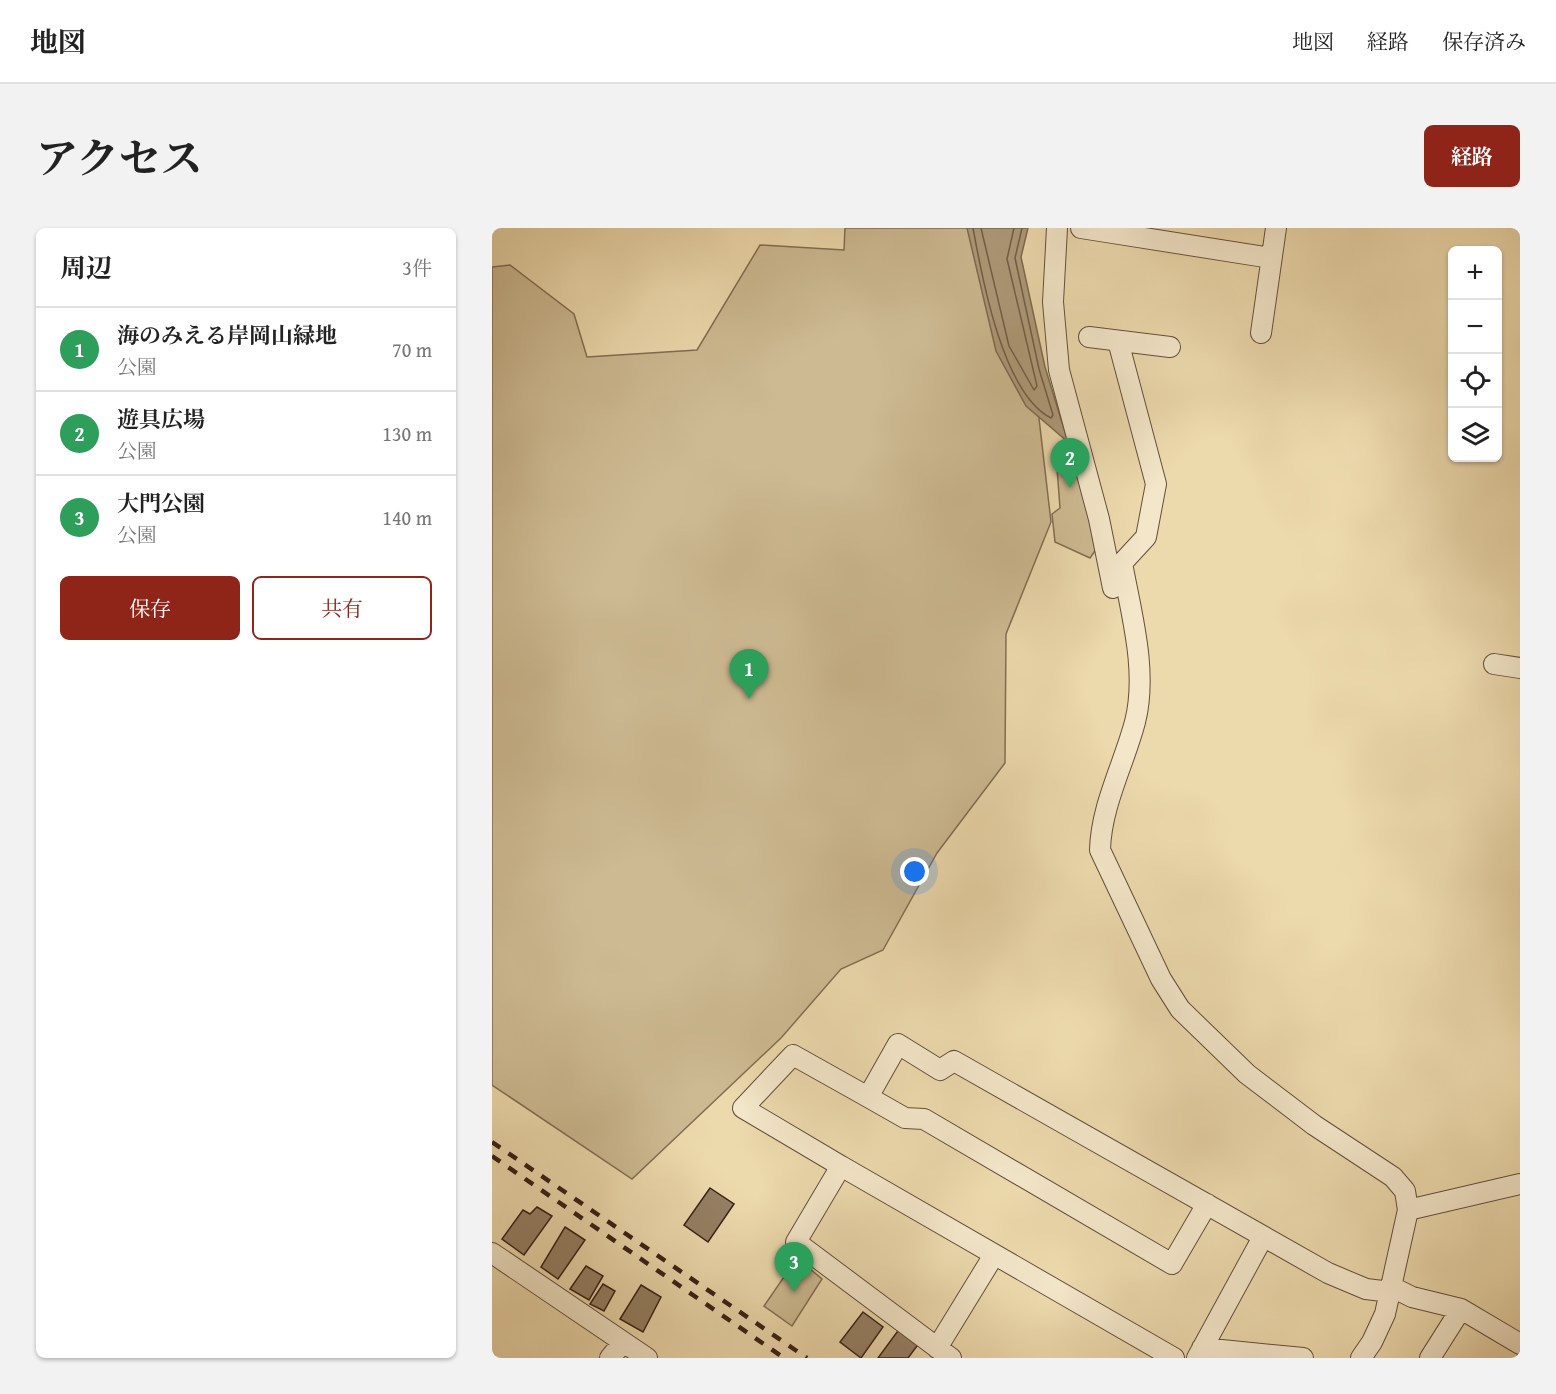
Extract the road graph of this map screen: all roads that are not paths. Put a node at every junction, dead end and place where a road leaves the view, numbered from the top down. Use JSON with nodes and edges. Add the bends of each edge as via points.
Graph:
{"nodes":[{"id":1,"x":1057,"y":228,"type":"edge"},
{"id":2,"x":1081,"y":228,"type":"edge"},
{"id":3,"x":1276,"y":228,"type":"edge"},
{"id":4,"x":1271,"y":258,"type":"junction"},
{"id":5,"x":1261,"y":333,"type":"dead end"},
{"id":6,"x":1089,"y":337,"type":"dead end"},
{"id":7,"x":1118,"y":341,"type":"junction"},
{"id":8,"x":1170,"y":347,"type":"dead end"},
{"id":9,"x":1130,"y":609,"type":"junction"},
{"id":10,"x":1494,"y":664,"type":"dead end"},
{"id":11,"x":1520,"y":668,"type":"edge"},
{"id":12,"x":868,"y":1097,"type":"junction"},
{"id":13,"x":841,"y":1166,"type":"junction"},
{"id":14,"x":1520,"y":1184,"type":"edge"},
{"id":15,"x":1207,"y":1204,"type":"junction"},
{"id":16,"x":1408,"y":1210,"type":"junction"},
{"id":17,"x":1263,"y":1236,"type":"junction"},
{"id":18,"x":492,"y":1253,"type":"edge"},
{"id":19,"x":993,"y":1254,"type":"junction"},
{"id":20,"x":1391,"y":1289,"type":"junction"},
{"id":21,"x":1461,"y":1309,"type":"junction"},
{"id":22,"x":624,"y":1342,"type":"junction"},
{"id":23,"x":1520,"y":1344,"type":"edge"},
{"id":24,"x":944,"y":1353,"type":"edge"},
{"id":25,"x":1199,"y":1353,"type":"edge"},
{"id":26,"x":1170,"y":1357,"type":"edge"},
{"id":27,"x":610,"y":1358,"type":"edge"},
{"id":28,"x":647,"y":1358,"type":"edge"},
{"id":29,"x":1303,"y":1358,"type":"edge"},
{"id":30,"x":1360,"y":1358,"type":"edge"},
{"id":31,"x":1430,"y":1358,"type":"edge"}],
"edges":[{"from":1,"to":9,"type":"street","via":[[1053,302],[1059,370],[1116,600]]},
{"from":2,"to":4,"type":"street"},
{"from":3,"to":4,"type":"street"},
{"from":4,"to":5,"type":"street"},
{"from":6,"to":7,"type":"street"},
{"from":7,"to":8,"type":"street"},
{"from":7,"to":9,"type":"street","via":[[1156,484],[1146,537],[1122,563]]},
{"from":9,"to":16,"type":"street","via":[[1139,671],[1136,720],[1101,830],[1100,850],[1161,979],[1180,1009],[1216,1047],[1275,1096],[1393,1177],[1405,1191]]},
{"from":10,"to":11,"type":"street"},
{"from":12,"to":13,"type":"street","via":[[793,1055],[743,1108]]},
{"from":12,"to":15,"type":"street","via":[[898,1044],[940,1070],[954,1061]]},
{"from":12,"to":15,"type":"street","via":[[905,1118],[924,1119],[1172,1264]]},
{"from":13,"to":19,"type":"street"},
{"from":13,"to":24,"type":"street","via":[[796,1242]]},
{"from":14,"to":16,"type":"street"},
{"from":15,"to":17,"type":"street"},
{"from":16,"to":20,"type":"street"},
{"from":17,"to":20,"type":"street","via":[[1366,1289]]},
{"from":17,"to":25,"type":"street"},
{"from":18,"to":22,"type":"street"},
{"from":19,"to":24,"type":"street"},
{"from":19,"to":26,"type":"street"},
{"from":20,"to":21,"type":"street"},
{"from":20,"to":30,"type":"street","via":[[1377,1333]]},
{"from":21,"to":23,"type":"street"},
{"from":21,"to":31,"type":"street"},
{"from":22,"to":27,"type":"street"},
{"from":22,"to":28,"type":"street"},
{"from":25,"to":29,"type":"street"}]}
